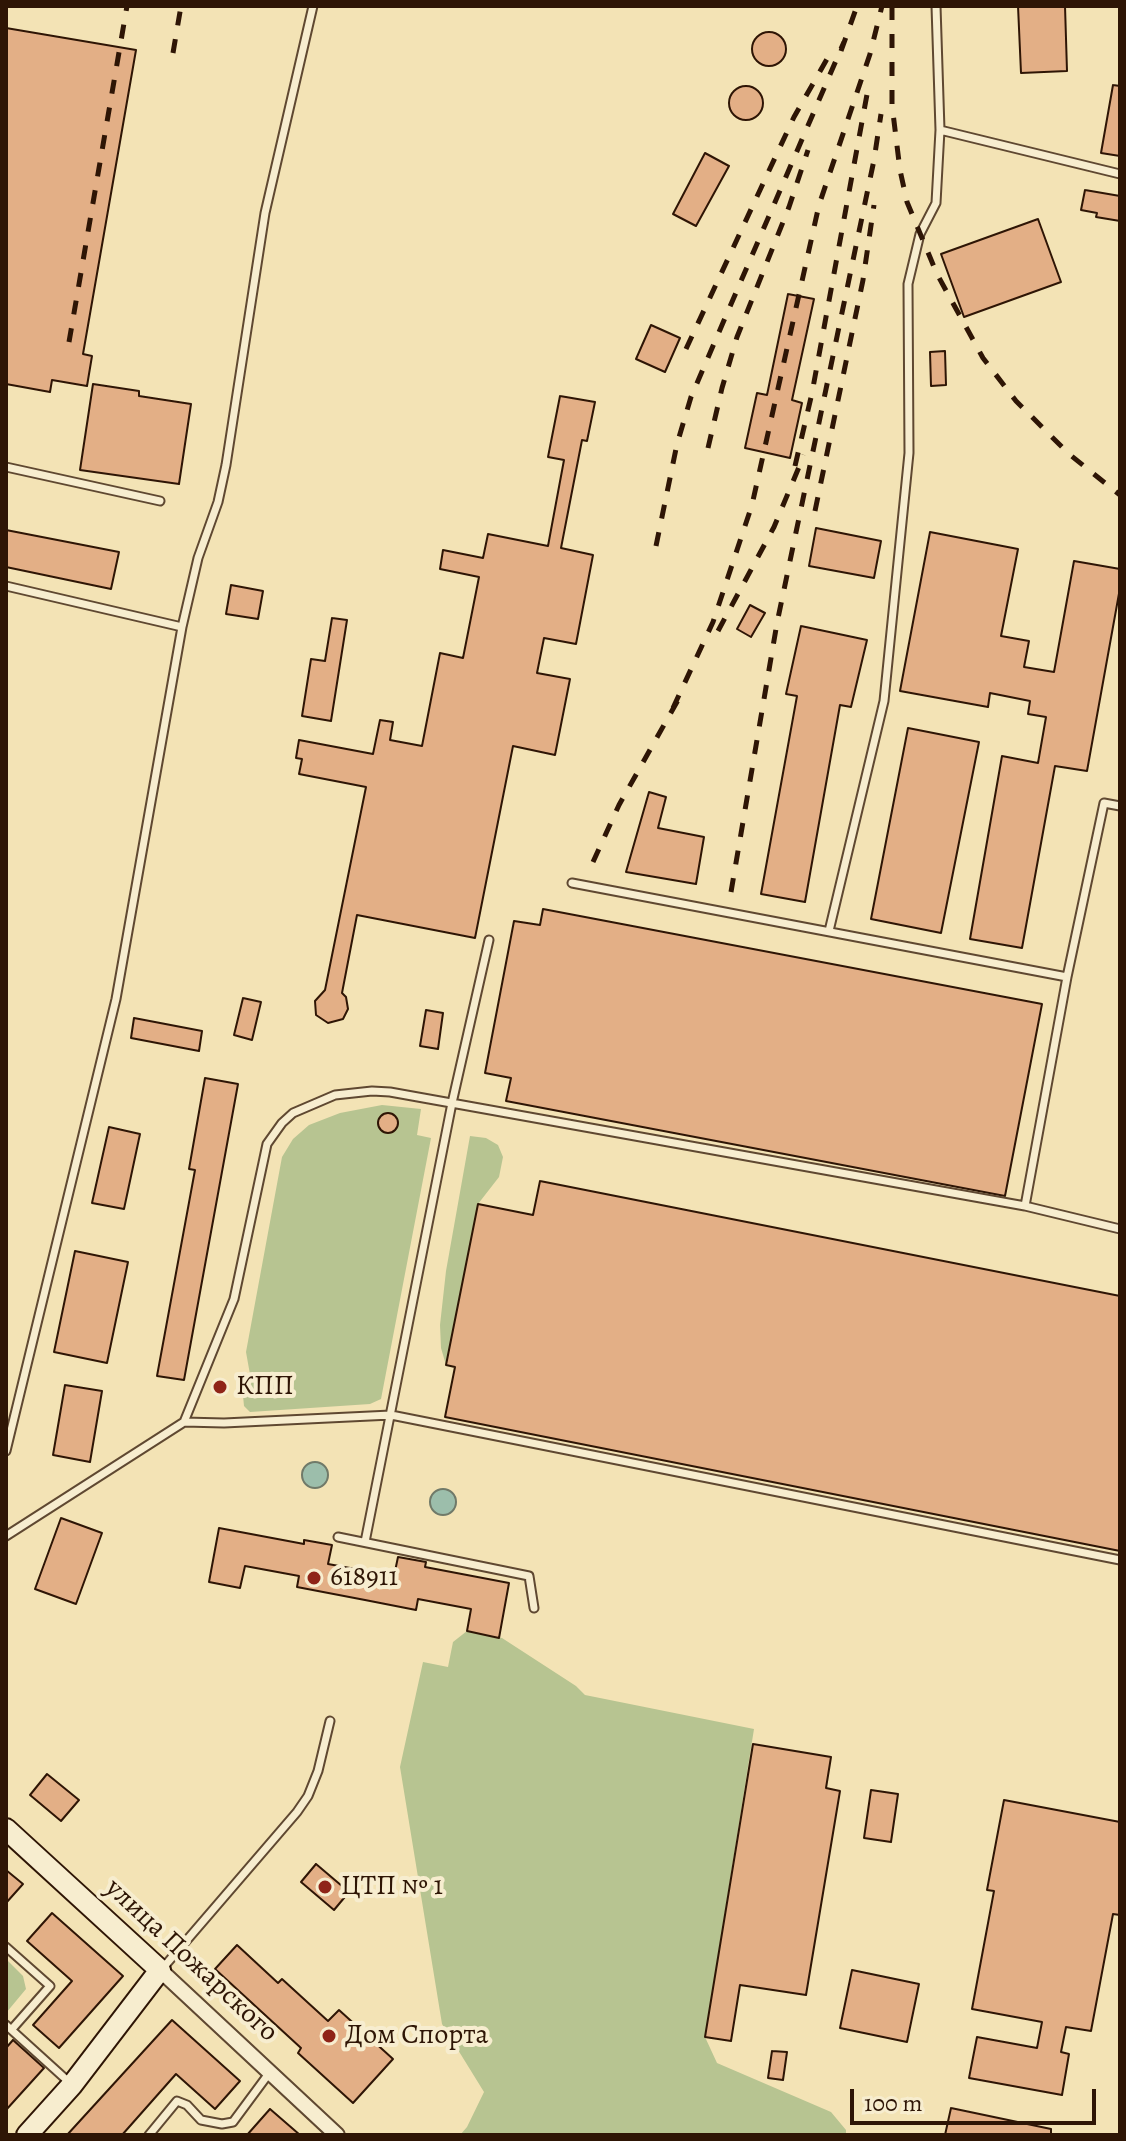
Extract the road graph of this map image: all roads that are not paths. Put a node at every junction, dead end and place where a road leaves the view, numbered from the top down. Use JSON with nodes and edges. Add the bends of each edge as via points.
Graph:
{"nodes":[{"id":1,"x":313,"y":6,"type":"edge"},
{"id":2,"x":936,"y":6,"type":"edge"},
{"id":3,"x":940,"y":130,"type":"junction"},
{"id":4,"x":1120,"y":174,"type":"edge"},
{"id":5,"x":6,"y":467,"type":"edge"},
{"id":6,"x":160,"y":501,"type":"dead end"},
{"id":7,"x":6,"y":586,"type":"edge"},
{"id":8,"x":182,"y":627,"type":"junction"},
{"id":9,"x":1120,"y":806,"type":"edge"},
{"id":10,"x":572,"y":883,"type":"dead end"},
{"id":11,"x":829,"y":931,"type":"junction"},
{"id":12,"x":489,"y":940,"type":"dead end"},
{"id":13,"x":1067,"y":977,"type":"junction"},
{"id":14,"x":452,"y":1103,"type":"junction"},
{"id":15,"x":1025,"y":1206,"type":"junction"},
{"id":16,"x":1120,"y":1229,"type":"edge"},
{"id":17,"x":391,"y":1415,"type":"junction"},
{"id":18,"x":184,"y":1422,"type":"junction"},
{"id":19,"x":6,"y":1451,"type":"edge"},
{"id":20,"x":6,"y":1536,"type":"edge"},
{"id":21,"x":338,"y":1537,"type":"dead end"},
{"id":22,"x":365,"y":1542,"type":"junction"},
{"id":23,"x":1120,"y":1560,"type":"edge"},
{"id":24,"x":534,"y":1608,"type":"dead end"},
{"id":25,"x":330,"y":1721,"type":"dead end"},
{"id":26,"x":6,"y":1829,"type":"edge"},
{"id":27,"x":6,"y":1947,"type":"edge"},
{"id":28,"x":160,"y":1970,"type":"junction"},
{"id":29,"x":9,"y":2027,"type":"edge"},
{"id":30,"x":270,"y":2072,"type":"junction"},
{"id":31,"x":72,"y":2085,"type":"junction"},
{"id":32,"x":222,"y":2124,"type":"junction"},
{"id":33,"x":27,"y":2135,"type":"edge"},
{"id":34,"x":149,"y":2135,"type":"edge"},
{"id":35,"x":221,"y":2135,"type":"edge"},
{"id":36,"x":337,"y":2135,"type":"edge"}],
"edges":[{"from":1,"to":8,"type":"lane","via":[[265,213],[226,465]]},
{"from":2,"to":3,"type":"lane"},
{"from":3,"to":4,"type":"lane"},
{"from":3,"to":11,"type":"lane","via":[[936,203],[920,234],[908,284],[909,453],[884,701]]},
{"from":5,"to":6,"type":"lane"},
{"from":7,"to":8,"type":"lane"},
{"from":8,"to":19,"type":"lane","via":[[116,999]]},
{"from":9,"to":13,"type":"lane","via":[[1104,803]]},
{"from":10,"to":11,"type":"lane"},
{"from":11,"to":13,"type":"lane"},
{"from":12,"to":14,"type":"lane"},
{"from":13,"to":15,"type":"lane"},
{"from":14,"to":15,"type":"lane"},
{"from":14,"to":17,"type":"lane"},
{"from":14,"to":18,"type":"lane","via":[[390,1092],[353,1092],[318,1100],[282,1123],[262,1158],[234,1299]]},
{"from":15,"to":16,"type":"lane"},
{"from":17,"to":18,"type":"lane"},
{"from":17,"to":22,"type":"lane"},
{"from":17,"to":23,"type":"lane"},
{"from":18,"to":20,"type":"lane"},
{"from":21,"to":22,"type":"lane"},
{"from":22,"to":24,"type":"lane","via":[[529,1576]]},
{"from":25,"to":28,"type":"lane","via":[[308,1796]]},
{"from":26,"to":28,"type":"street","name":"улица Пожарского"},
{"from":27,"to":29,"type":"lane","via":[[50,1986]]},
{"from":28,"to":30,"type":"street","name":"улица Пожарского"},
{"from":28,"to":31,"type":"street"},
{"from":29,"to":31,"type":"lane"},
{"from":30,"to":32,"type":"lane","via":[[233,2122]]},
{"from":30,"to":36,"type":"street","name":"улица Пожарского"},
{"from":31,"to":33,"type":"street"},
{"from":32,"to":34,"type":"lane","via":[[201,2120],[177,2101]]},
{"from":32,"to":35,"type":"lane"}]}
